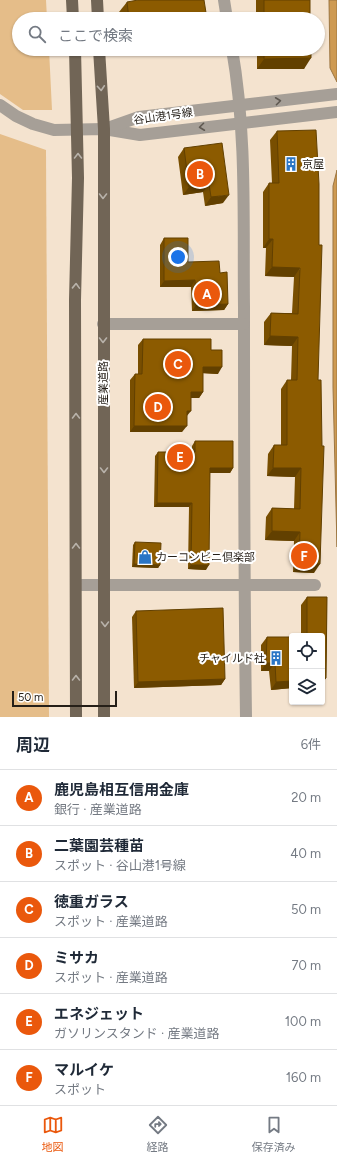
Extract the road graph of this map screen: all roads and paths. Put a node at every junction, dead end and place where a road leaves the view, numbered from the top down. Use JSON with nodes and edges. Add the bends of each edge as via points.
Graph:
{"nodes":[{"id":1,"x":72,"y":0,"type":"edge"},
{"id":2,"x":97,"y":0,"type":"edge"},
{"id":3,"x":224,"y":0,"type":"edge"},
{"id":4,"x":73,"y":12,"type":"edge"},
{"id":5,"x":98,"y":12,"type":"edge"},
{"id":6,"x":227,"y":12,"type":"edge"},
{"id":7,"x":75,"y":56,"type":"edge"},
{"id":8,"x":99,"y":56,"type":"edge"},
{"id":9,"x":233,"y":56,"type":"edge"},
{"id":10,"x":334,"y":95,"type":"edge"},
{"id":11,"x":0,"y":105,"type":"edge"},
{"id":12,"x":239,"y":106,"type":"junction"},
{"id":13,"x":334,"y":113,"type":"edge"},
{"id":14,"x":240,"y":122,"type":"junction"},
{"id":15,"x":78,"y":129,"type":"junction"},
{"id":16,"x":104,"y":129,"type":"junction"},
{"id":17,"x":103,"y":324,"type":"junction"},
{"id":18,"x":244,"y":324,"type":"junction"},
{"id":19,"x":77,"y":585,"type":"junction"},
{"id":20,"x":105,"y":585,"type":"junction"},
{"id":21,"x":244,"y":585,"type":"junction"},
{"id":22,"x":315,"y":585,"type":"dead end"},
{"id":23,"x":76,"y":717,"type":"edge"},
{"id":24,"x":104,"y":717,"type":"edge"},
{"id":25,"x":246,"y":717,"type":"edge"}],
"edges":[{"from":1,"to":4,"type":"main road"},
{"from":2,"to":5,"type":"main road"},
{"from":3,"to":6,"type":"street"},
{"from":7,"to":15,"type":"main road"},
{"from":8,"to":16,"type":"main road","name":"産業道路","one_way":true},
{"from":9,"to":12,"type":"street"},
{"from":12,"to":10,"type":"street","name":"谷山港1号線","one_way":true},
{"from":11,"to":15,"type":"street","via":[[33,124],[54,130]]},
{"from":12,"to":14,"type":"street"},
{"from":12,"to":16,"type":"street","name":"谷山港1号線","via":[[139,117]]},
{"from":13,"to":14,"type":"street","name":"谷山港1号線"},
{"from":14,"to":16,"type":"street","name":"谷山港1号線","one_way":true,"via":[[140,135]]},
{"from":14,"to":18,"type":"street","via":[[243,153]]},
{"from":15,"to":16,"type":"street"},
{"from":19,"to":15,"type":"main road","one_way":true,"via":[[75,300]]},
{"from":16,"to":17,"type":"main road","name":"産業道路","one_way":true},
{"from":17,"to":18,"type":"street"},
{"from":17,"to":20,"type":"main road","name":"産業道路","one_way":true},
{"from":18,"to":21,"type":"street"},
{"from":19,"to":20,"type":"street"},
{"from":23,"to":19,"type":"main road","one_way":true},
{"from":20,"to":21,"type":"street"},
{"from":20,"to":24,"type":"main road","name":"産業道路","one_way":true},
{"from":21,"to":22,"type":"street"},
{"from":21,"to":25,"type":"street"}]}
